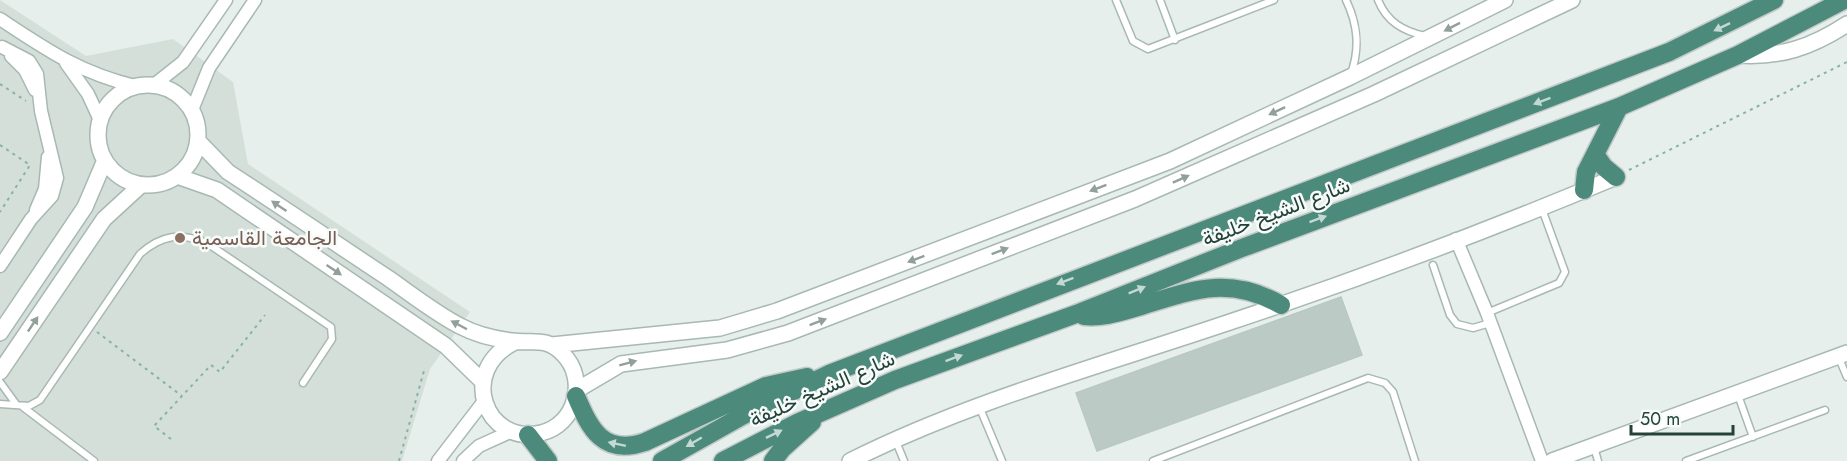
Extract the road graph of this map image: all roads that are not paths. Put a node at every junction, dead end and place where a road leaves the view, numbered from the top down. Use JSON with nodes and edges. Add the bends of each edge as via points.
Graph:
{"nodes":[{"id":1,"x":226,"y":0,"type":"edge"},
{"id":2,"x":255,"y":0,"type":"edge"},
{"id":3,"x":1116,"y":0,"type":"edge"},
{"id":4,"x":1160,"y":0,"type":"edge"},
{"id":5,"x":1274,"y":0,"type":"edge"},
{"id":6,"x":1346,"y":0,"type":"edge"},
{"id":7,"x":1378,"y":0,"type":"edge"},
{"id":8,"x":1504,"y":0,"type":"edge"},
{"id":9,"x":1553,"y":0,"type":"edge"},
{"id":10,"x":1572,"y":0,"type":"edge"},
{"id":11,"x":1774,"y":0,"type":"edge"},
{"id":12,"x":1844,"y":0,"type":"edge"},
{"id":13,"x":0,"y":19,"type":"edge"},
{"id":14,"x":1847,"y":24,"type":"edge"},
{"id":15,"x":1520,"y":25,"type":"junction"},
{"id":16,"x":1432,"y":38,"type":"junction"},
{"id":17,"x":1175,"y":40,"type":"junction"},
{"id":18,"x":1,"y":47,"type":"edge"},
{"id":19,"x":1738,"y":55,"type":"junction"},
{"id":20,"x":63,"y":60,"type":"junction"},
{"id":21,"x":1350,"y":77,"type":"junction"},
{"id":22,"x":154,"y":85,"type":"junction"},
{"id":23,"x":135,"y":86,"type":"junction"},
{"id":24,"x":1619,"y":107,"type":"junction"},
{"id":25,"x":192,"y":110,"type":"junction"},
{"id":26,"x":100,"y":120,"type":"junction"},
{"id":27,"x":198,"y":141,"type":"junction"},
{"id":28,"x":1595,"y":154,"type":"junction"},
{"id":29,"x":105,"y":160,"type":"junction"},
{"id":30,"x":1170,"y":161,"type":"junction"},
{"id":31,"x":177,"y":176,"type":"junction"},
{"id":32,"x":1616,"y":177,"type":"joint"},
{"id":33,"x":141,"y":185,"type":"junction"},
{"id":34,"x":1584,"y":190,"type":"junction"},
{"id":35,"x":1135,"y":199,"type":"junction"},
{"id":36,"x":1542,"y":208,"type":"junction"},
{"id":37,"x":1456,"y":239,"type":"junction"},
{"id":38,"x":1433,"y":265,"type":"dead end"},
{"id":39,"x":0,"y":266,"type":"edge"},
{"id":40,"x":1281,"y":305,"type":"junction"},
{"id":41,"x":1076,"y":314,"type":"junction"},
{"id":42,"x":1489,"y":318,"type":"junction"},
{"id":43,"x":0,"y":333,"type":"edge"},
{"id":44,"x":515,"y":342,"type":"junction"},
{"id":45,"x":552,"y":345,"type":"junction"},
{"id":46,"x":1843,"y":354,"type":"edge"},
{"id":47,"x":0,"y":372,"type":"edge"},
{"id":48,"x":829,"y":374,"type":"junction"},
{"id":49,"x":1847,"y":377,"type":"edge"},
{"id":50,"x":482,"y":381,"type":"junction"},
{"id":51,"x":0,"y":382,"type":"edge"},
{"id":52,"x":303,"y":382,"type":"dead end"},
{"id":53,"x":577,"y":393,"type":"junction"},
{"id":54,"x":1737,"y":393,"type":"junction"},
{"id":55,"x":484,"y":401,"type":"junction"},
{"id":56,"x":0,"y":404,"type":"edge"},
{"id":57,"x":19,"y":405,"type":"junction"},
{"id":58,"x":978,"y":406,"type":"junction"},
{"id":59,"x":827,"y":409,"type":"junction"},
{"id":60,"x":1826,"y":410,"type":"dead end"},
{"id":61,"x":520,"y":433,"type":"junction"},
{"id":62,"x":1753,"y":437,"type":"junction"},
{"id":63,"x":895,"y":438,"type":"junction"},
{"id":64,"x":1596,"y":453,"type":"edge"},
{"id":65,"x":94,"y":461,"type":"edge"},
{"id":66,"x":438,"y":461,"type":"edge"},
{"id":67,"x":464,"y":461,"type":"edge"},
{"id":68,"x":548,"y":461,"type":"edge"},
{"id":69,"x":662,"y":461,"type":"edge"},
{"id":70,"x":723,"y":461,"type":"edge"},
{"id":71,"x":773,"y":461,"type":"edge"},
{"id":72,"x":850,"y":461,"type":"edge"},
{"id":73,"x":904,"y":461,"type":"edge"},
{"id":74,"x":1002,"y":461,"type":"edge"},
{"id":75,"x":1153,"y":461,"type":"edge"},
{"id":76,"x":1415,"y":461,"type":"edge"},
{"id":77,"x":1542,"y":461,"type":"edge"},
{"id":78,"x":1552,"y":461,"type":"edge"},
{"id":79,"x":1686,"y":461,"type":"edge"}],
"edges":[{"from":1,"to":22,"type":"street","via":[[183,62]]},
{"from":2,"to":25,"type":"street","via":[[209,68]]},
{"from":3,"to":17,"type":"lane","via":[[1138,46],[1154,49]]},
{"from":4,"to":17,"type":"lane"},
{"from":5,"to":17,"type":"lane"},
{"from":6,"to":21,"type":"lane","via":[[1357,37]]},
{"from":7,"to":16,"type":"lane","via":[[1384,13],[1404,30]]},
{"from":8,"to":16,"type":"street","one_way":true},
{"from":9,"to":15,"type":"street"},
{"from":10,"to":15,"type":"street"},
{"from":11,"to":48,"type":"highway","name":"شارع الشيخ خليفة","one_way":true,"via":[[1669,52]]},
{"from":12,"to":19,"type":"highway","name":"شارع الشيخ خليفة"},
{"from":13,"to":20,"type":"street"},
{"from":14,"to":19,"type":"street","via":[[1818,42],[1792,51]]},
{"from":35,"to":15,"type":"street","one_way":true},
{"from":16,"to":21,"type":"street"},
{"from":18,"to":39,"type":"street","via":[[22,56],[34,67],[56,185]]},
{"from":19,"to":24,"type":"highway","name":"شارع الشيخ خليفة"},
{"from":20,"to":23,"type":"street"},
{"from":20,"to":26,"type":"street","via":[[81,82]]},
{"from":21,"to":30,"type":"street","one_way":true},
{"from":22,"to":23,"type":"street"},
{"from":22,"to":25,"type":"street","via":[[176,93]]},
{"from":23,"to":26,"type":"street","via":[[110,102]]},
{"from":24,"to":28,"type":"highway"},
{"from":41,"to":24,"type":"highway","name":"شارع الشيخ خليفة","one_way":true},
{"from":25,"to":27,"type":"street"},
{"from":26,"to":29,"type":"street","via":[[99,148]]},
{"from":27,"to":31,"type":"street","via":[[194,155]]},
{"from":44,"to":27,"type":"street","one_way":true,"via":[[460,326],[228,172]]},
{"from":28,"to":32,"type":"highway"},
{"from":28,"to":34,"type":"highway"},
{"from":29,"to":33,"type":"street","via":[[120,177]]},
{"from":29,"to":43,"type":"street","via":[[85,207]]},
{"from":30,"to":35,"type":"street","via":[[1130,187],[1129,196]]},
{"from":30,"to":45,"type":"street","one_way":true,"via":[[758,318],[720,328]]},
{"from":31,"to":33,"type":"street","via":[[160,184]]},
{"from":31,"to":50,"type":"street","one_way":true,"via":[[217,190],[446,346]]},
{"from":32,"to":34,"type":"street"},
{"from":47,"to":33,"type":"street","one_way":true,"via":[[104,219]]},
{"from":34,"to":36,"type":"street"},
{"from":53,"to":35,"type":"street","one_way":true,"via":[[621,364],[727,350],[788,333]]},
{"from":36,"to":37,"type":"street"},
{"from":36,"to":42,"type":"lane","via":[[1565,272],[1564,279]]},
{"from":37,"to":40,"type":"street"},
{"from":37,"to":42,"type":"street"},
{"from":38,"to":42,"type":"lane","via":[[1450,315],[1457,324],[1473,328]]},
{"from":40,"to":41,"type":"highway","via":[[1248,290],[1216,286],[1107,315]]},
{"from":40,"to":58,"type":"street"},
{"from":59,"to":41,"type":"highway","name":"شارع الشيخ خليفة","one_way":true},
{"from":42,"to":77,"type":"street"},
{"from":44,"to":45,"type":"street","via":[[528,340]]},
{"from":44,"to":50,"type":"street","via":[[493,356]]},
{"from":45,"to":53,"type":"street","via":[[571,364]]},
{"from":46,"to":49,"type":"lane"},
{"from":46,"to":54,"type":"street"},
{"from":48,"to":53,"type":"highway","one_way":true,"via":[[766,386],[645,442],[626,446],[608,442],[593,430]]},
{"from":48,"to":69,"type":"highway","name":"شارع الشيخ خليفة","one_way":true,"via":[[741,416]]},
{"from":50,"to":55,"type":"street"},
{"from":51,"to":57,"type":"lane"},
{"from":52,"to":57,"type":"lane","via":[[332,339],[331,327],[207,243],[179,235],[151,244],[140,254],[40,400],[35,405]]},
{"from":53,"to":61,"type":"street","via":[[565,420],[554,428]]},
{"from":54,"to":62,"type":"lane"},
{"from":54,"to":64,"type":"street"},
{"from":55,"to":61,"type":"street","via":[[490,414]]},
{"from":55,"to":66,"type":"street"},
{"from":56,"to":57,"type":"lane"},
{"from":57,"to":65,"type":"lane"},
{"from":58,"to":63,"type":"street"},
{"from":58,"to":74,"type":"lane"},
{"from":70,"to":59,"type":"highway","name":"شارع الشيخ خليفة","one_way":true},
{"from":59,"to":71,"type":"highway"},
{"from":60,"to":62,"type":"lane"},
{"from":61,"to":67,"type":"street","via":[[479,446]]},
{"from":61,"to":68,"type":"highway"},
{"from":62,"to":79,"type":"lane"},
{"from":63,"to":72,"type":"street"},
{"from":63,"to":73,"type":"lane"},
{"from":64,"to":78,"type":"street"},
{"from":75,"to":76,"type":"lane","via":[[1368,378],[1380,380],[1393,392]]}]}
